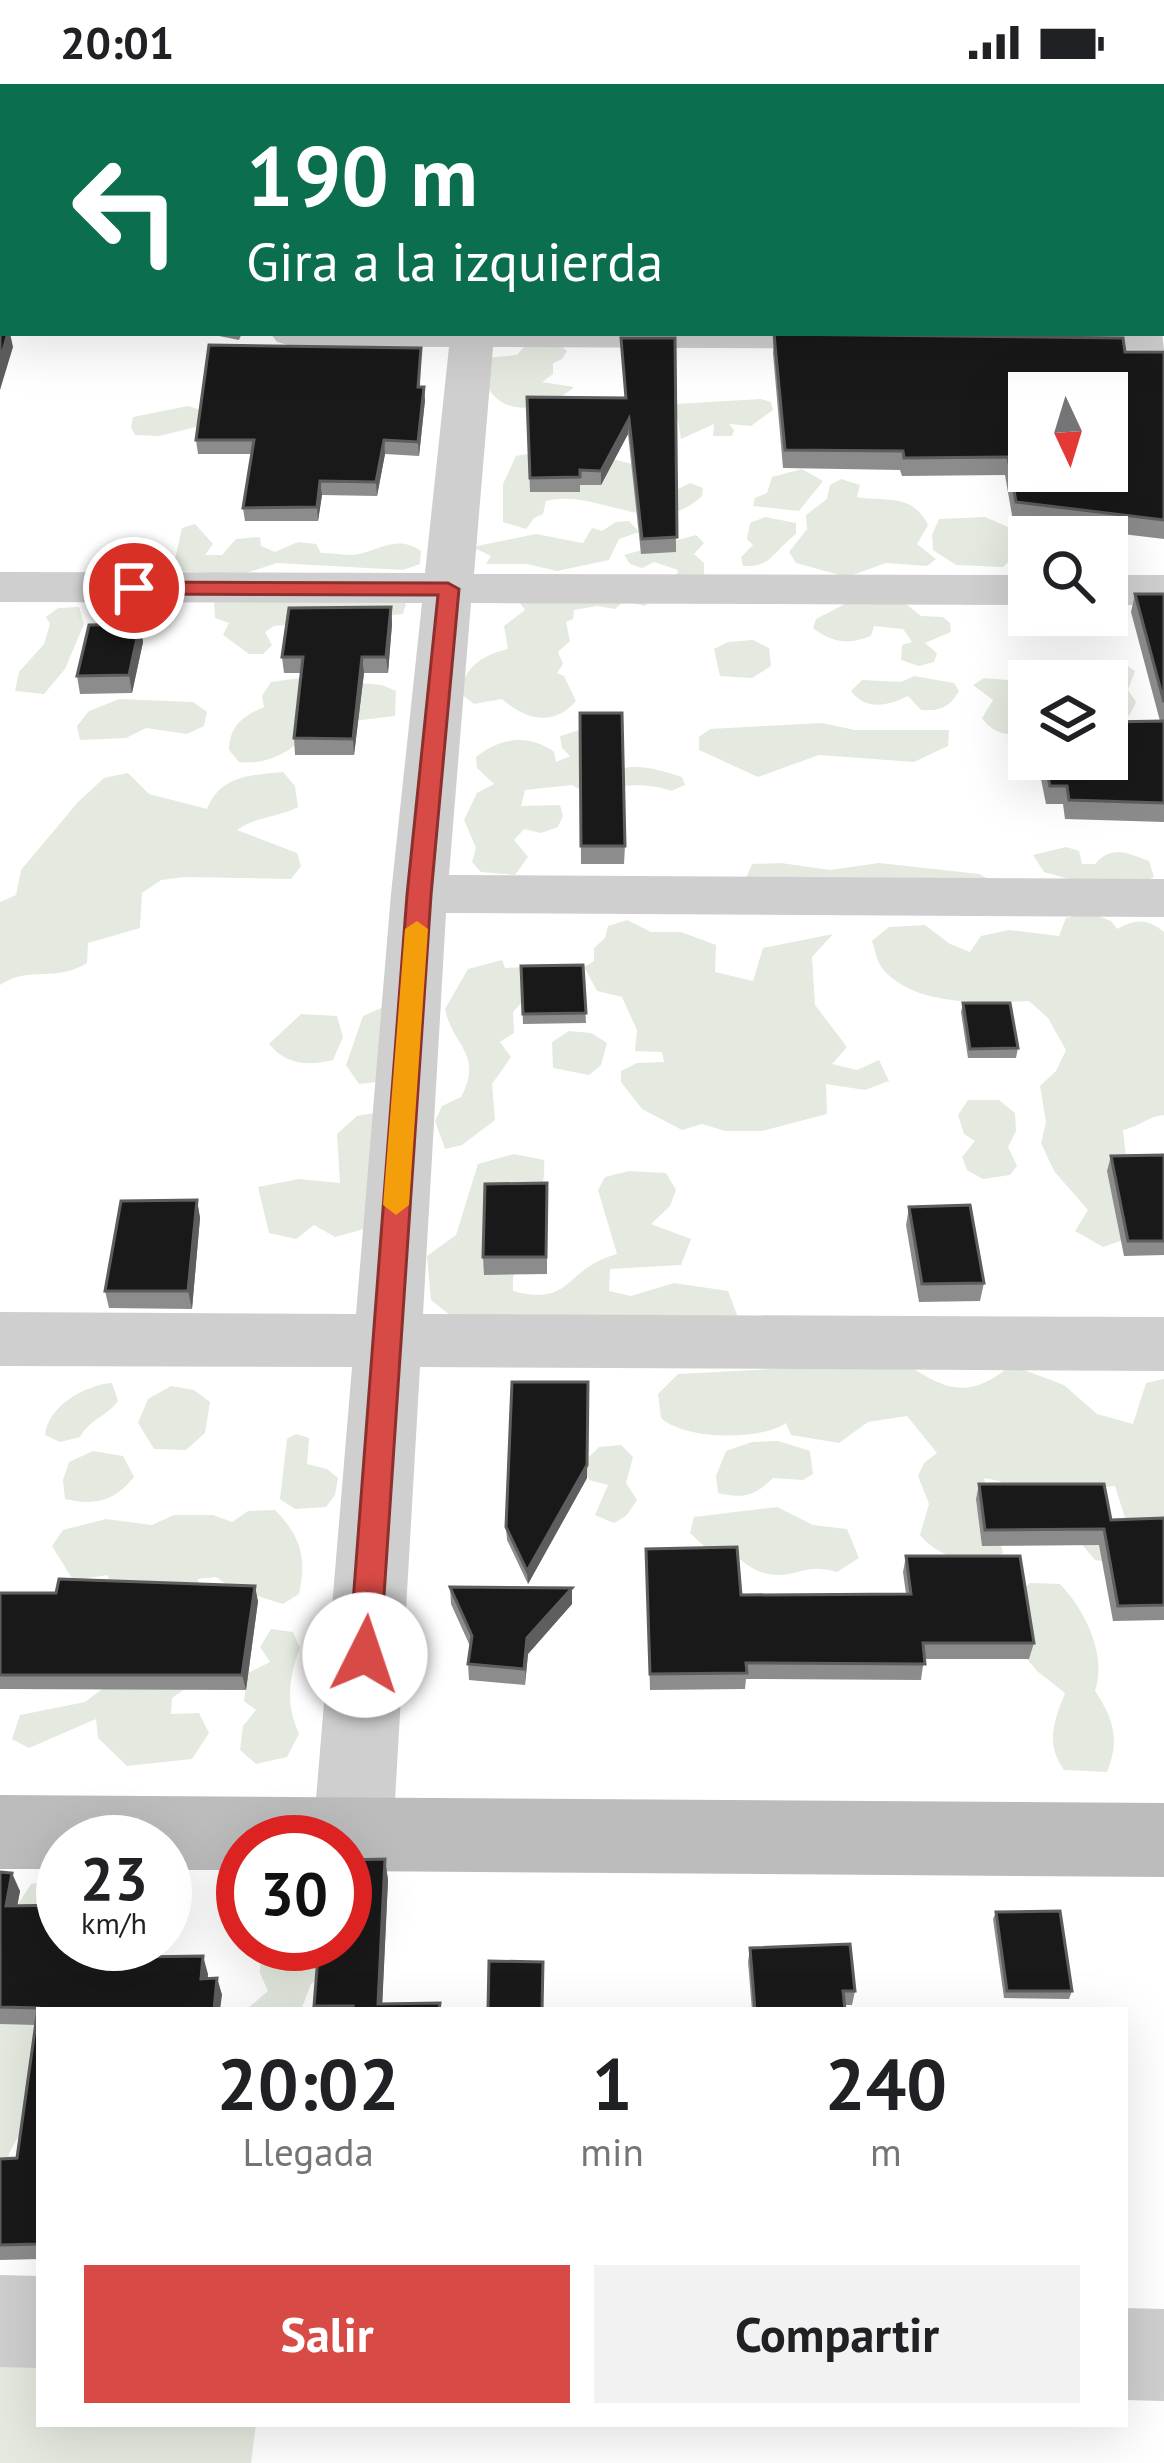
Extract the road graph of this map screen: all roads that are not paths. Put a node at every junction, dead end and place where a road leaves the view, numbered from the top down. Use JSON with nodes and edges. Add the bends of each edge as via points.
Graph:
{"nodes":[{"id":1,"x":472,"y":336,"type":"edge"},
{"id":2,"x":933,"y":336,"type":"edge"},
{"id":3,"x":1164,"y":337,"type":"edge"},
{"id":4,"x":0,"y":587,"type":"edge"},
{"id":5,"x":448,"y":589,"type":"junction"},
{"id":6,"x":1008,"y":590,"type":"edge"},
{"id":7,"x":1128,"y":590,"type":"edge"},
{"id":8,"x":1164,"y":590,"type":"edge"},
{"id":9,"x":419,"y":895,"type":"junction"},
{"id":10,"x":1164,"y":898,"type":"edge"},
{"id":11,"x":0,"y":1339,"type":"edge"},
{"id":12,"x":386,"y":1340,"type":"junction"},
{"id":13,"x":1164,"y":1344,"type":"edge"},
{"id":14,"x":354,"y":1815,"type":"edge"},
{"id":15,"x":0,"y":1832,"type":"edge"},
{"id":16,"x":216,"y":1834,"type":"edge"},
{"id":17,"x":372,"y":1835,"type":"edge"},
{"id":18,"x":1164,"y":1840,"type":"edge"},
{"id":19,"x":0,"y":2321,"type":"edge"},
{"id":20,"x":36,"y":2322,"type":"edge"},
{"id":21,"x":1128,"y":2354,"type":"edge"},
{"id":22,"x":1164,"y":2355,"type":"edge"}],
"edges":[{"from":1,"to":5,"type":"street"},
{"from":2,"to":3,"type":"street"},
{"from":4,"to":5,"type":"street"},
{"from":5,"to":6,"type":"street"},
{"from":5,"to":9,"type":"street"},
{"from":7,"to":8,"type":"street"},
{"from":9,"to":10,"type":"street"},
{"from":9,"to":12,"type":"street"},
{"from":11,"to":12,"type":"street"},
{"from":12,"to":13,"type":"street"},
{"from":12,"to":14,"type":"street"},
{"from":15,"to":16,"type":"street"},
{"from":17,"to":18,"type":"street"},
{"from":19,"to":20,"type":"street"},
{"from":21,"to":22,"type":"street"}]}
